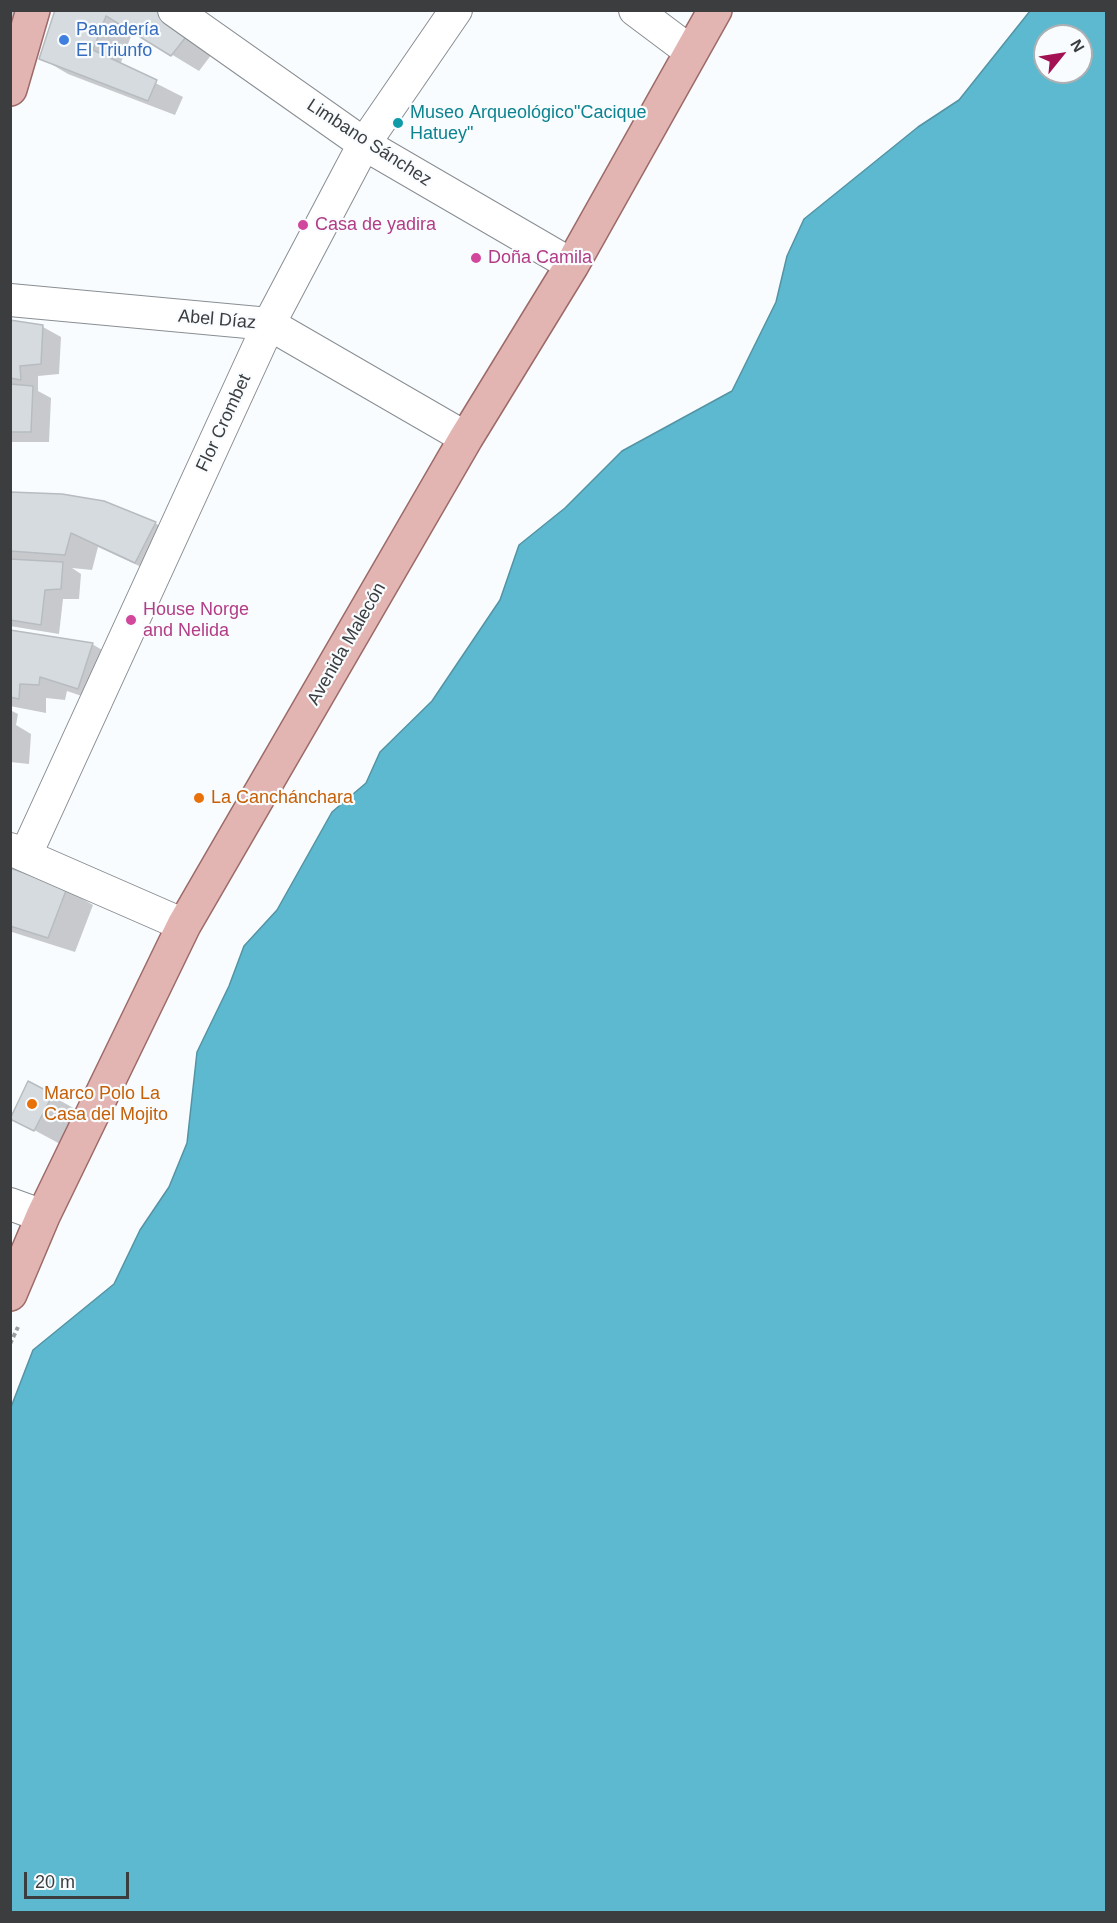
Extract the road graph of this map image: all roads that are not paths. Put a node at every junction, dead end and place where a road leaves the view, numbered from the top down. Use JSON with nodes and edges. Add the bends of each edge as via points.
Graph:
{"nodes":[{"id":1,"x":33,"y":10,"type":"edge"},
{"id":2,"x":174,"y":10,"type":"edge"},
{"id":3,"x":456,"y":10,"type":"edge"},
{"id":4,"x":635,"y":10,"type":"edge"},
{"id":5,"x":715,"y":10,"type":"edge"},
{"id":6,"x":691,"y":52,"type":"junction"},
{"id":7,"x":10,"y":89,"type":"edge"},
{"id":8,"x":364,"y":144,"type":"junction"},
{"id":9,"x":572,"y":265,"type":"junction"},
{"id":10,"x":10,"y":300,"type":"edge"},
{"id":11,"x":269,"y":324,"type":"junction"},
{"id":12,"x":466,"y":438,"type":"junction"},
{"id":13,"x":18,"y":851,"type":"edge"},
{"id":14,"x":184,"y":925,"type":"junction"},
{"id":15,"x":10,"y":1204,"type":"edge"},
{"id":16,"x":43,"y":1216,"type":"junction"},
{"id":17,"x":10,"y":1294,"type":"edge"}],
"edges":[{"from":1,"to":7,"type":"main road"},
{"from":2,"to":8,"type":"street","name":"Limbano Sánchez"},
{"from":3,"to":8,"type":"street","name":"Flor Crombet"},
{"from":4,"to":6,"type":"street"},
{"from":5,"to":6,"type":"main road","name":"Avenida Malecón"},
{"from":6,"to":9,"type":"main road","name":"Avenida Malecón"},
{"from":8,"to":9,"type":"street","name":"Limbano Sánchez"},
{"from":8,"to":11,"type":"street","name":"Flor Crombet"},
{"from":9,"to":12,"type":"main road","name":"Avenida Malecón"},
{"from":10,"to":11,"type":"street","name":"Abel Díaz"},
{"from":11,"to":12,"type":"street","name":"Abel Díaz"},
{"from":11,"to":13,"type":"street","name":"Flor Crombet"},
{"from":12,"to":14,"type":"main road","name":"Avenida Malecón"},
{"from":13,"to":14,"type":"street"},
{"from":14,"to":16,"type":"main road","name":"Avenida Malecón"},
{"from":15,"to":16,"type":"street"},
{"from":16,"to":17,"type":"main road","name":"Avenida Malecón"}]}
